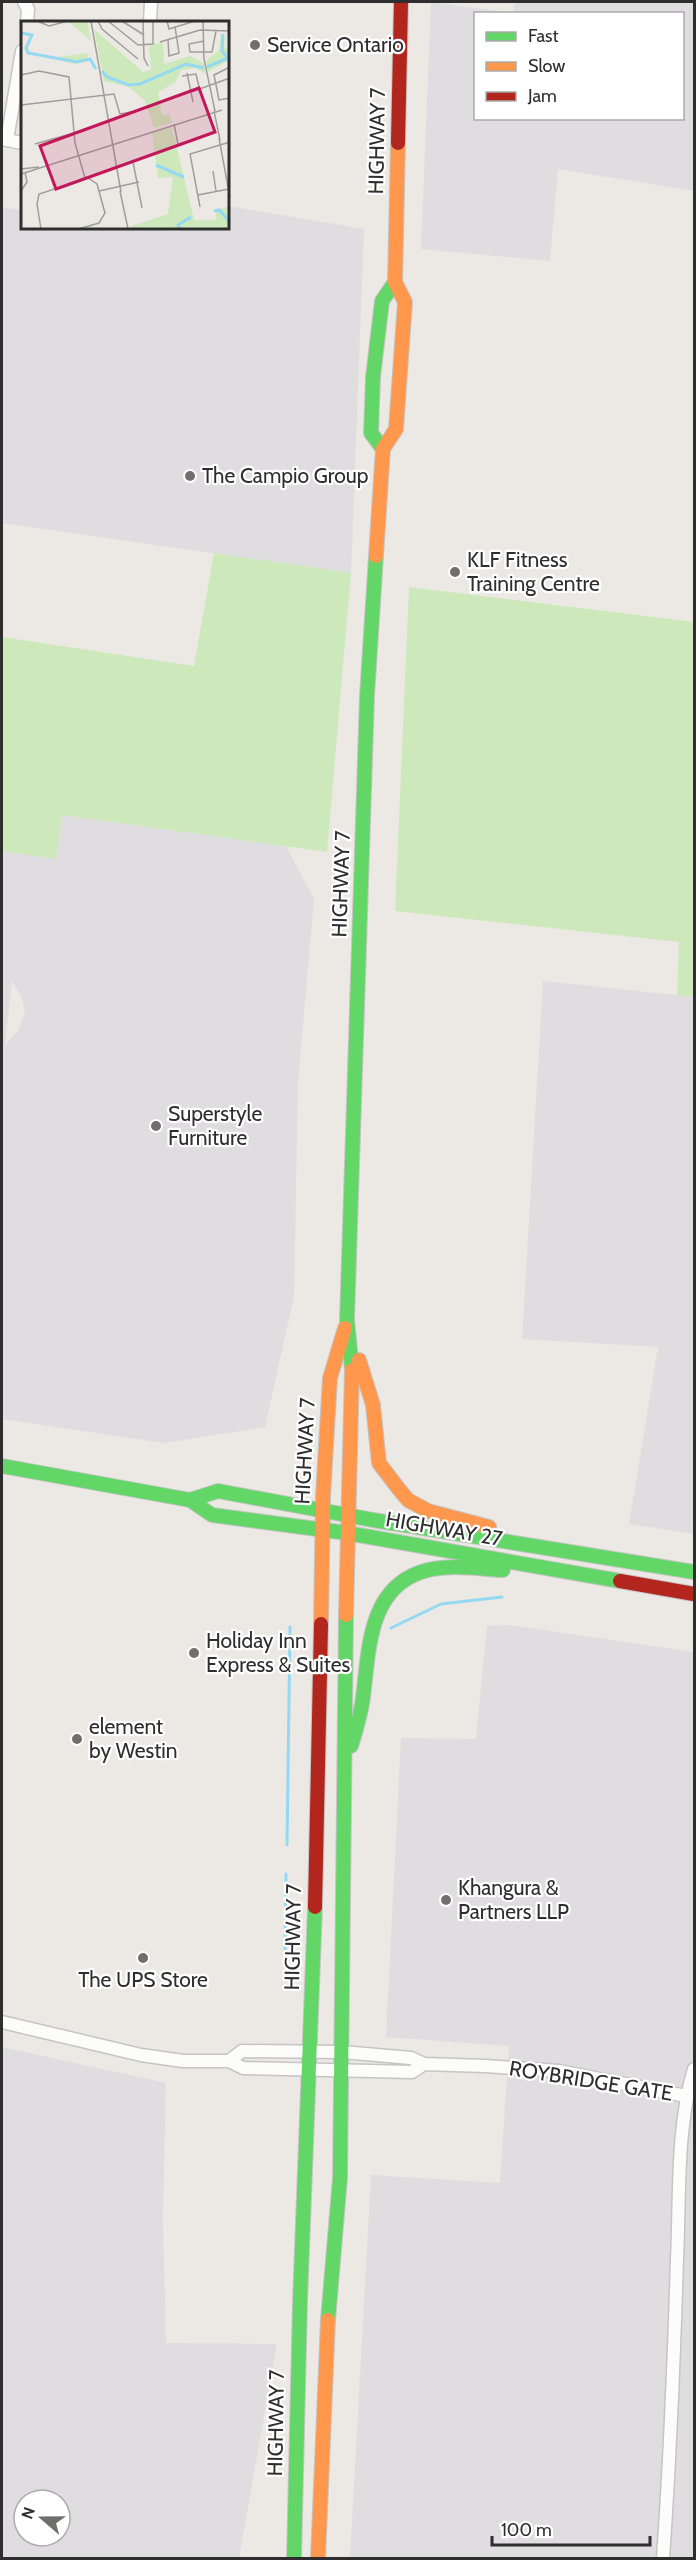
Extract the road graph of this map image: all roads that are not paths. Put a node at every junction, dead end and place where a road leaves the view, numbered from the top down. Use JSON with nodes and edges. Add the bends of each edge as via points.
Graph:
{"nodes":[{"id":1,"x":24,"y":2,"type":"edge"},
{"id":2,"x":151,"y":2,"type":"edge"},
{"id":3,"x":401,"y":2,"type":"edge"},
{"id":4,"x":27,"y":21,"type":"edge"},
{"id":5,"x":150,"y":21,"type":"edge"},
{"id":6,"x":21,"y":56,"type":"edge"},
{"id":7,"x":4,"y":140,"type":"edge"},
{"id":8,"x":21,"y":142,"type":"edge"},
{"id":9,"x":395,"y":282,"type":"junction"},
{"id":10,"x":383,"y":449,"type":"junction"},
{"id":11,"x":347,"y":1320,"type":"junction"},
{"id":12,"x":2,"y":1466,"type":"edge"},
{"id":13,"x":190,"y":1500,"type":"junction"},
{"id":14,"x":324,"y":1511,"type":"junction"},
{"id":15,"x":348,"y":1515,"type":"junction"},
{"id":16,"x":323,"y":1530,"type":"junction"},
{"id":17,"x":347,"y":1533,"type":"junction"},
{"id":18,"x":554,"y":1548,"type":"junction"},
{"id":19,"x":552,"y":1569,"type":"junction"},
{"id":20,"x":694,"y":1572,"type":"edge"},
{"id":21,"x":694,"y":1594,"type":"edge"},
{"id":22,"x":344,"y":1766,"type":"junction"},
{"id":23,"x":2,"y":2022,"type":"edge"},
{"id":24,"x":309,"y":2050,"type":"junction"},
{"id":25,"x":342,"y":2052,"type":"junction"},
{"id":26,"x":229,"y":2061,"type":"junction"},
{"id":27,"x":424,"y":2064,"type":"junction"},
{"id":28,"x":309,"y":2068,"type":"junction"},
{"id":29,"x":694,"y":2069,"type":"edge"},
{"id":30,"x":342,"y":2070,"type":"junction"},
{"id":31,"x":686,"y":2096,"type":"junction"},
{"id":32,"x":294,"y":2559,"type":"edge"},
{"id":33,"x":318,"y":2559,"type":"edge"},
{"id":34,"x":663,"y":2559,"type":"edge"}],
"edges":[{"from":1,"to":4,"type":"street"},
{"from":2,"to":5,"type":"street"},
{"from":3,"to":9,"type":"main road","name":"HIGHWAY 7"},
{"from":6,"to":7,"type":"street"},
{"from":7,"to":8,"type":"street"},
{"from":9,"to":10,"type":"main road","name":"HIGHWAY 7","via":[[405,302],[396,429]]},
{"from":9,"to":10,"type":"main road","name":"HIGHWAY 7","via":[[382,301],[373,377],[371,433]]},
{"from":10,"to":11,"type":"main road","name":"HIGHWAY 7","via":[[367,696]]},
{"from":11,"to":14,"type":"main road","name":"HIGHWAY 7","via":[[330,1378]]},
{"from":11,"to":15,"type":"main road","name":"HIGHWAY 7","via":[[353,1378]]},
{"from":11,"to":18,"type":"main road","via":[[373,1405],[379,1463],[408,1500],[428,1511]]},
{"from":12,"to":13,"type":"main road","name":"HIGHWAY 27"},
{"from":13,"to":14,"type":"main road","name":"HIGHWAY 27","via":[[218,1491]]},
{"from":13,"to":16,"type":"main road","name":"HIGHWAY 27","via":[[212,1515]]},
{"from":14,"to":15,"type":"main road","name":"HIGHWAY 27"},
{"from":14,"to":16,"type":"main road","name":"HIGHWAY 7"},
{"from":15,"to":17,"type":"main road","name":"HIGHWAY 7"},
{"from":15,"to":18,"type":"main road","name":"HIGHWAY 27"},
{"from":16,"to":17,"type":"main road","name":"HIGHWAY 27"},
{"from":16,"to":24,"type":"main road","name":"HIGHWAY 7","via":[[315,1940]]},
{"from":17,"to":19,"type":"main road","name":"HIGHWAY 27"},
{"from":17,"to":22,"type":"main road","name":"HIGHWAY 7"},
{"from":18,"to":20,"type":"main road","name":"HIGHWAY 27"},
{"from":19,"to":21,"type":"main road","name":"HIGHWAY 27"},
{"from":19,"to":22,"type":"main road","via":[[420,1572],[386,1598],[370,1637],[360,1716]]},
{"from":22,"to":25,"type":"main road","name":"HIGHWAY 7"},
{"from":23,"to":26,"type":"street","via":[[141,2055],[183,2061]]},
{"from":24,"to":25,"type":"street","name":"ROYBRIDGE GATE"},
{"from":24,"to":26,"type":"street","name":"ROYBRIDGE GATE","via":[[242,2051]]},
{"from":24,"to":28,"type":"main road","name":"HIGHWAY 7"},
{"from":25,"to":27,"type":"street","name":"ROYBRIDGE GATE","via":[[411,2058]]},
{"from":25,"to":30,"type":"main road","name":"HIGHWAY 7"},
{"from":26,"to":28,"type":"street","name":"ROYBRIDGE GATE","via":[[243,2068]]},
{"from":27,"to":30,"type":"street","name":"ROYBRIDGE GATE","via":[[412,2072]]},
{"from":27,"to":31,"type":"street","name":"ROYBRIDGE GATE","via":[[559,2071]]},
{"from":28,"to":30,"type":"street","name":"ROYBRIDGE GATE"},
{"from":28,"to":32,"type":"main road","name":"HIGHWAY 7"},
{"from":29,"to":31,"type":"street"},
{"from":30,"to":33,"type":"main road","name":"HIGHWAY 7","via":[[340,2178],[329,2298]]},
{"from":31,"to":34,"type":"street"}]}
